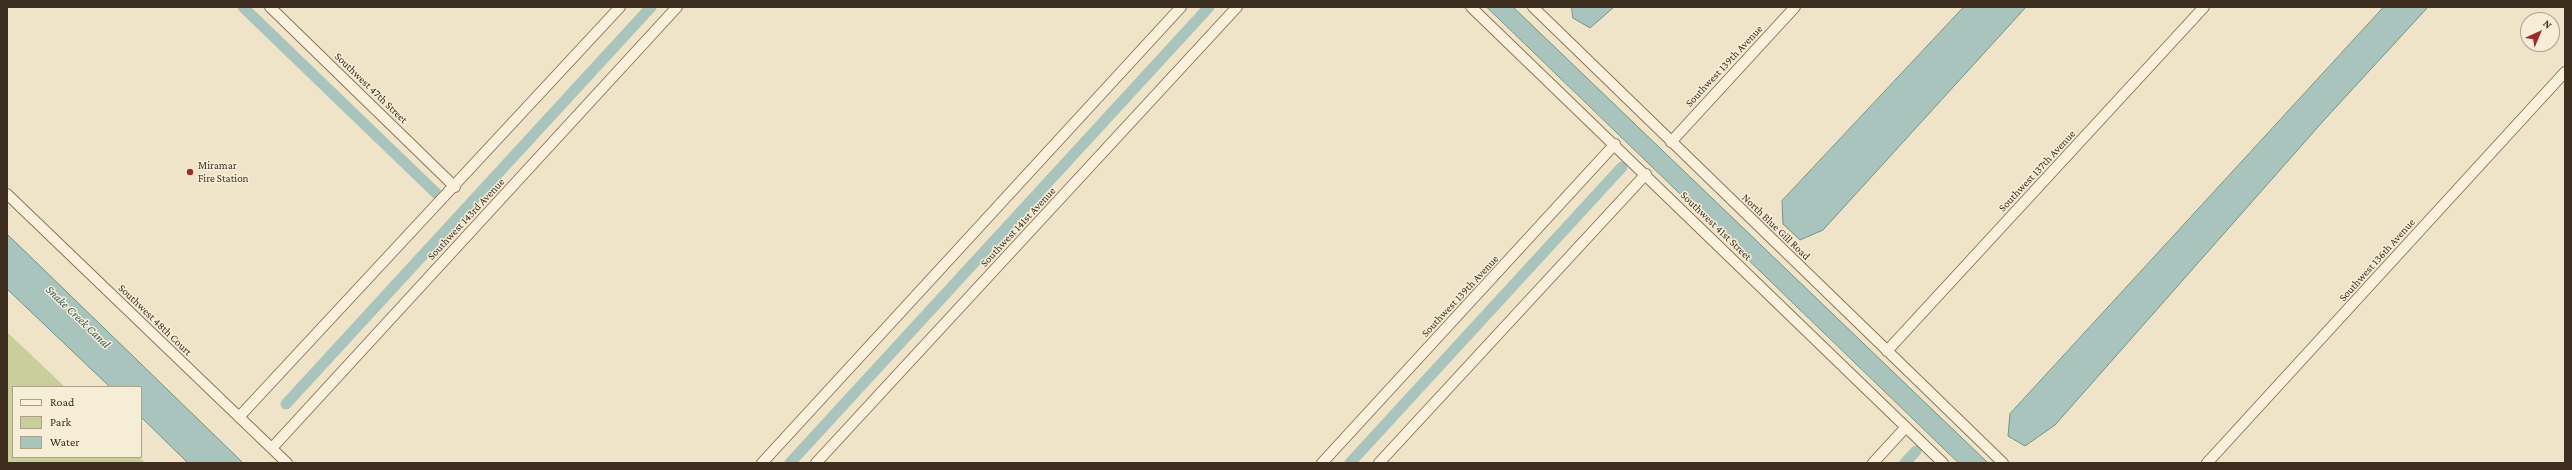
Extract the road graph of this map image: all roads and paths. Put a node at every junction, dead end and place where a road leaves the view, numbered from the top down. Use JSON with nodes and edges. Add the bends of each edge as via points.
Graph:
{"nodes":[{"id":1,"x":270,"y":7,"type":"edge"},
{"id":2,"x":620,"y":7,"type":"edge"},
{"id":3,"x":677,"y":7,"type":"edge"},
{"id":4,"x":1181,"y":7,"type":"edge"},
{"id":5,"x":1237,"y":7,"type":"edge"},
{"id":6,"x":1471,"y":7,"type":"edge"},
{"id":7,"x":1533,"y":7,"type":"edge"},
{"id":8,"x":1794,"y":7,"type":"edge"},
{"id":9,"x":2204,"y":7,"type":"edge"},
{"id":10,"x":2565,"y":72,"type":"edge"},
{"id":11,"x":1671,"y":142,"type":"junction"},
{"id":12,"x":1615,"y":144,"type":"junction"},
{"id":13,"x":1646,"y":174,"type":"junction"},
{"id":14,"x":455,"y":187,"type":"junction"},
{"id":15,"x":7,"y":194,"type":"edge"},
{"id":16,"x":1887,"y":351,"type":"junction"},
{"id":17,"x":239,"y":417,"type":"junction"},
{"id":18,"x":1906,"y":427,"type":"junction"},
{"id":19,"x":272,"y":448,"type":"junction"},
{"id":20,"x":1939,"y":462,"type":"edge"},
{"id":21,"x":287,"y":463,"type":"edge"},
{"id":22,"x":762,"y":463,"type":"edge"},
{"id":23,"x":816,"y":463,"type":"edge"},
{"id":24,"x":1322,"y":463,"type":"edge"},
{"id":25,"x":1378,"y":463,"type":"edge"},
{"id":26,"x":1874,"y":463,"type":"edge"},
{"id":27,"x":2003,"y":463,"type":"edge"},
{"id":28,"x":2207,"y":463,"type":"edge"}],
"edges":[{"from":1,"to":14,"type":"street","name":"Southwest 47th Street"},
{"from":2,"to":14,"type":"street"},
{"from":3,"to":19,"type":"street","name":"Southwest 143rd Avenue"},
{"from":4,"to":22,"type":"street"},
{"from":5,"to":23,"type":"street","name":"Southwest 141st Avenue"},
{"from":6,"to":12,"type":"street","name":"Southwest 41st Street"},
{"from":7,"to":11,"type":"street","name":"North Blue Gill Road"},
{"from":8,"to":11,"type":"street","name":"Southwest 139th Avenue"},
{"from":9,"to":16,"type":"street","name":"Southwest 137th Avenue"},
{"from":10,"to":28,"type":"street","name":"Southwest 136th Avenue"},
{"from":11,"to":16,"type":"street","name":"North Blue Gill Road"},
{"from":12,"to":13,"type":"street","name":"Southwest 41st Street"},
{"from":12,"to":24,"type":"street","name":"Southwest 139th Avenue"},
{"from":13,"to":18,"type":"street","name":"Southwest 41st Street"},
{"from":13,"to":25,"type":"street"},
{"from":14,"to":17,"type":"street"},
{"from":15,"to":17,"type":"street","name":"Southwest 48th Court"},
{"from":16,"to":27,"type":"street","name":"North Blue Gill Road"},
{"from":17,"to":19,"type":"street","name":"Southwest 48th Court"},
{"from":18,"to":20,"type":"street","name":"Southwest 41st Street"},
{"from":18,"to":26,"type":"street"},
{"from":19,"to":21,"type":"street","name":"Southwest 48th Court"}]}
